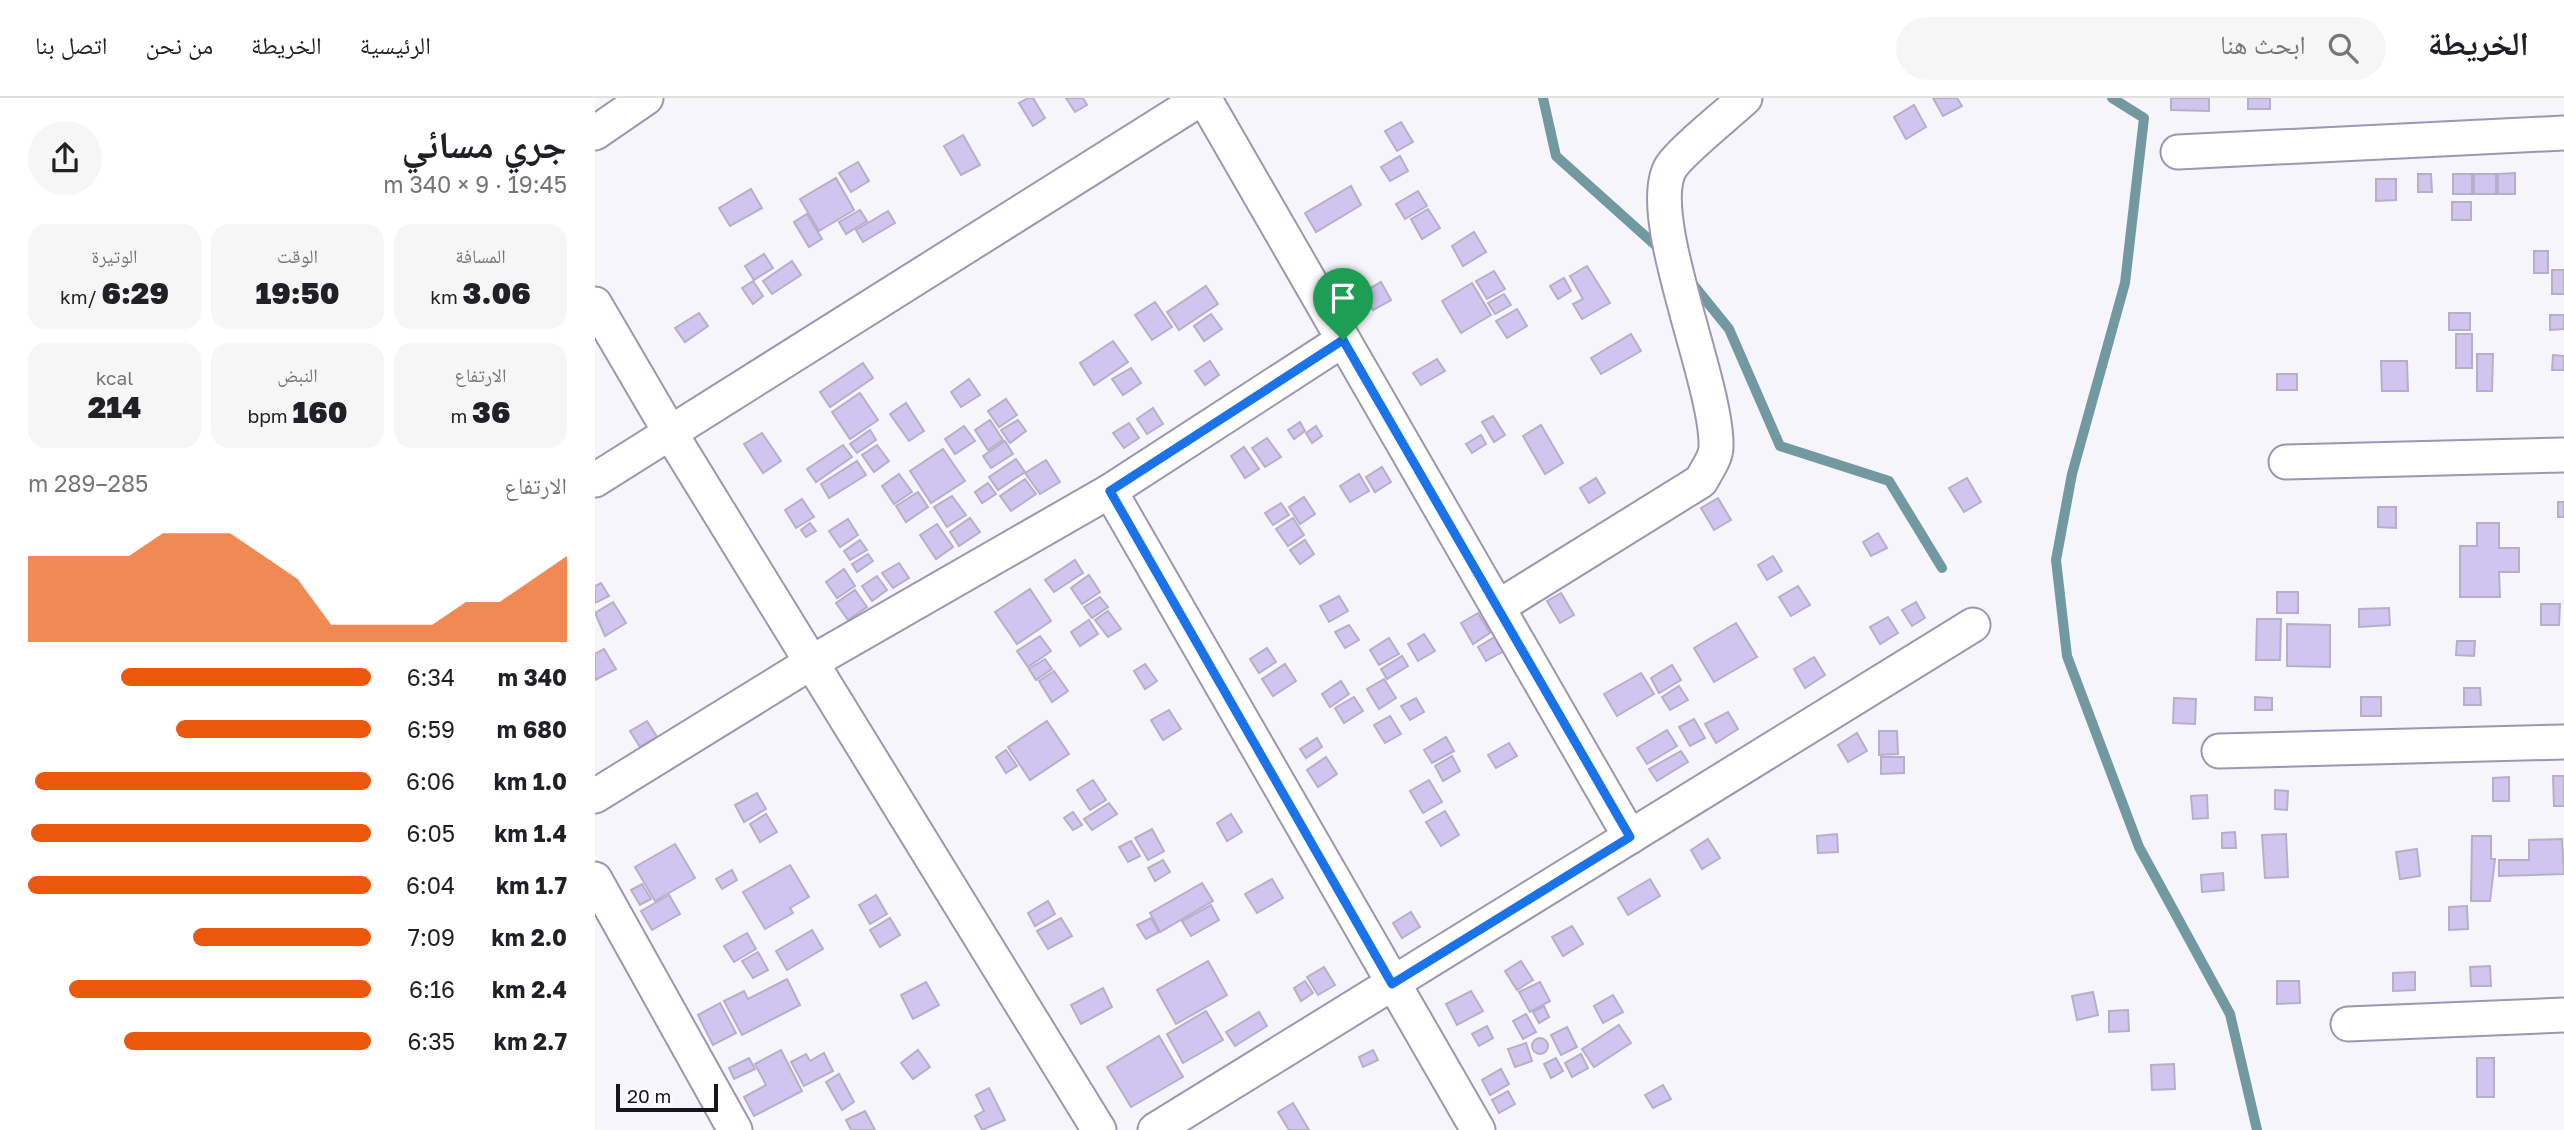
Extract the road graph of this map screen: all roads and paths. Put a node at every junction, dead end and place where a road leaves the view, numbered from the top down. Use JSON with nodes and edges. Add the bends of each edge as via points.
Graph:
{"nodes":[{"id":1,"x":646,"y":98,"type":"edge"},
{"id":2,"x":1203,"y":98,"type":"edge"},
{"id":3,"x":1745,"y":98,"type":"edge"},
{"id":4,"x":595,"y":133,"type":"edge"},
{"id":5,"x":2564,"y":133,"type":"edge"},
{"id":6,"x":2178,"y":152,"type":"dead end"},
{"id":7,"x":595,"y":304,"type":"edge"},
{"id":8,"x":1343,"y":340,"type":"junction"},
{"id":9,"x":671,"y":434,"type":"junction"},
{"id":10,"x":2564,"y":455,"type":"edge"},
{"id":11,"x":2286,"y":462,"type":"dead end"},
{"id":12,"x":595,"y":480,"type":"edge"},
{"id":13,"x":1110,"y":491,"type":"junction"},
{"id":14,"x":1498,"y":607,"type":"junction"},
{"id":15,"x":1973,"y":625,"type":"dead end"},
{"id":16,"x":812,"y":663,"type":"junction"},
{"id":17,"x":2564,"y":742,"type":"edge"},
{"id":18,"x":2219,"y":751,"type":"dead end"},
{"id":19,"x":595,"y":796,"type":"edge"},
{"id":20,"x":1630,"y":837,"type":"junction"},
{"id":21,"x":595,"y":879,"type":"edge"},
{"id":22,"x":1392,"y":984,"type":"junction"},
{"id":23,"x":2564,"y":1015,"type":"edge"},
{"id":24,"x":2348,"y":1024,"type":"dead end"},
{"id":25,"x":735,"y":1130,"type":"edge"},
{"id":26,"x":1099,"y":1130,"type":"edge"},
{"id":27,"x":1156,"y":1130,"type":"edge"},
{"id":28,"x":1478,"y":1130,"type":"edge"}],
"edges":[{"from":1,"to":4,"type":"street"},
{"from":2,"to":8,"type":"street"},
{"from":2,"to":9,"type":"street"},
{"from":3,"to":14,"type":"street","via":[[1671,167],[1665,205],[1669,242],[1711,404],[1716,450],[1701,481]]},
{"from":5,"to":6,"type":"street"},
{"from":7,"to":9,"type":"street"},
{"from":8,"to":13,"type":"street"},
{"from":8,"to":14,"type":"street"},
{"from":9,"to":12,"type":"street"},
{"from":9,"to":16,"type":"street"},
{"from":10,"to":11,"type":"street"},
{"from":13,"to":16,"type":"street"},
{"from":13,"to":22,"type":"street"},
{"from":14,"to":20,"type":"street"},
{"from":15,"to":20,"type":"street"},
{"from":16,"to":19,"type":"street"},
{"from":16,"to":26,"type":"street"},
{"from":17,"to":18,"type":"street"},
{"from":20,"to":22,"type":"street"},
{"from":21,"to":25,"type":"street"},
{"from":22,"to":27,"type":"street"},
{"from":22,"to":28,"type":"street"},
{"from":23,"to":24,"type":"street"}]}
